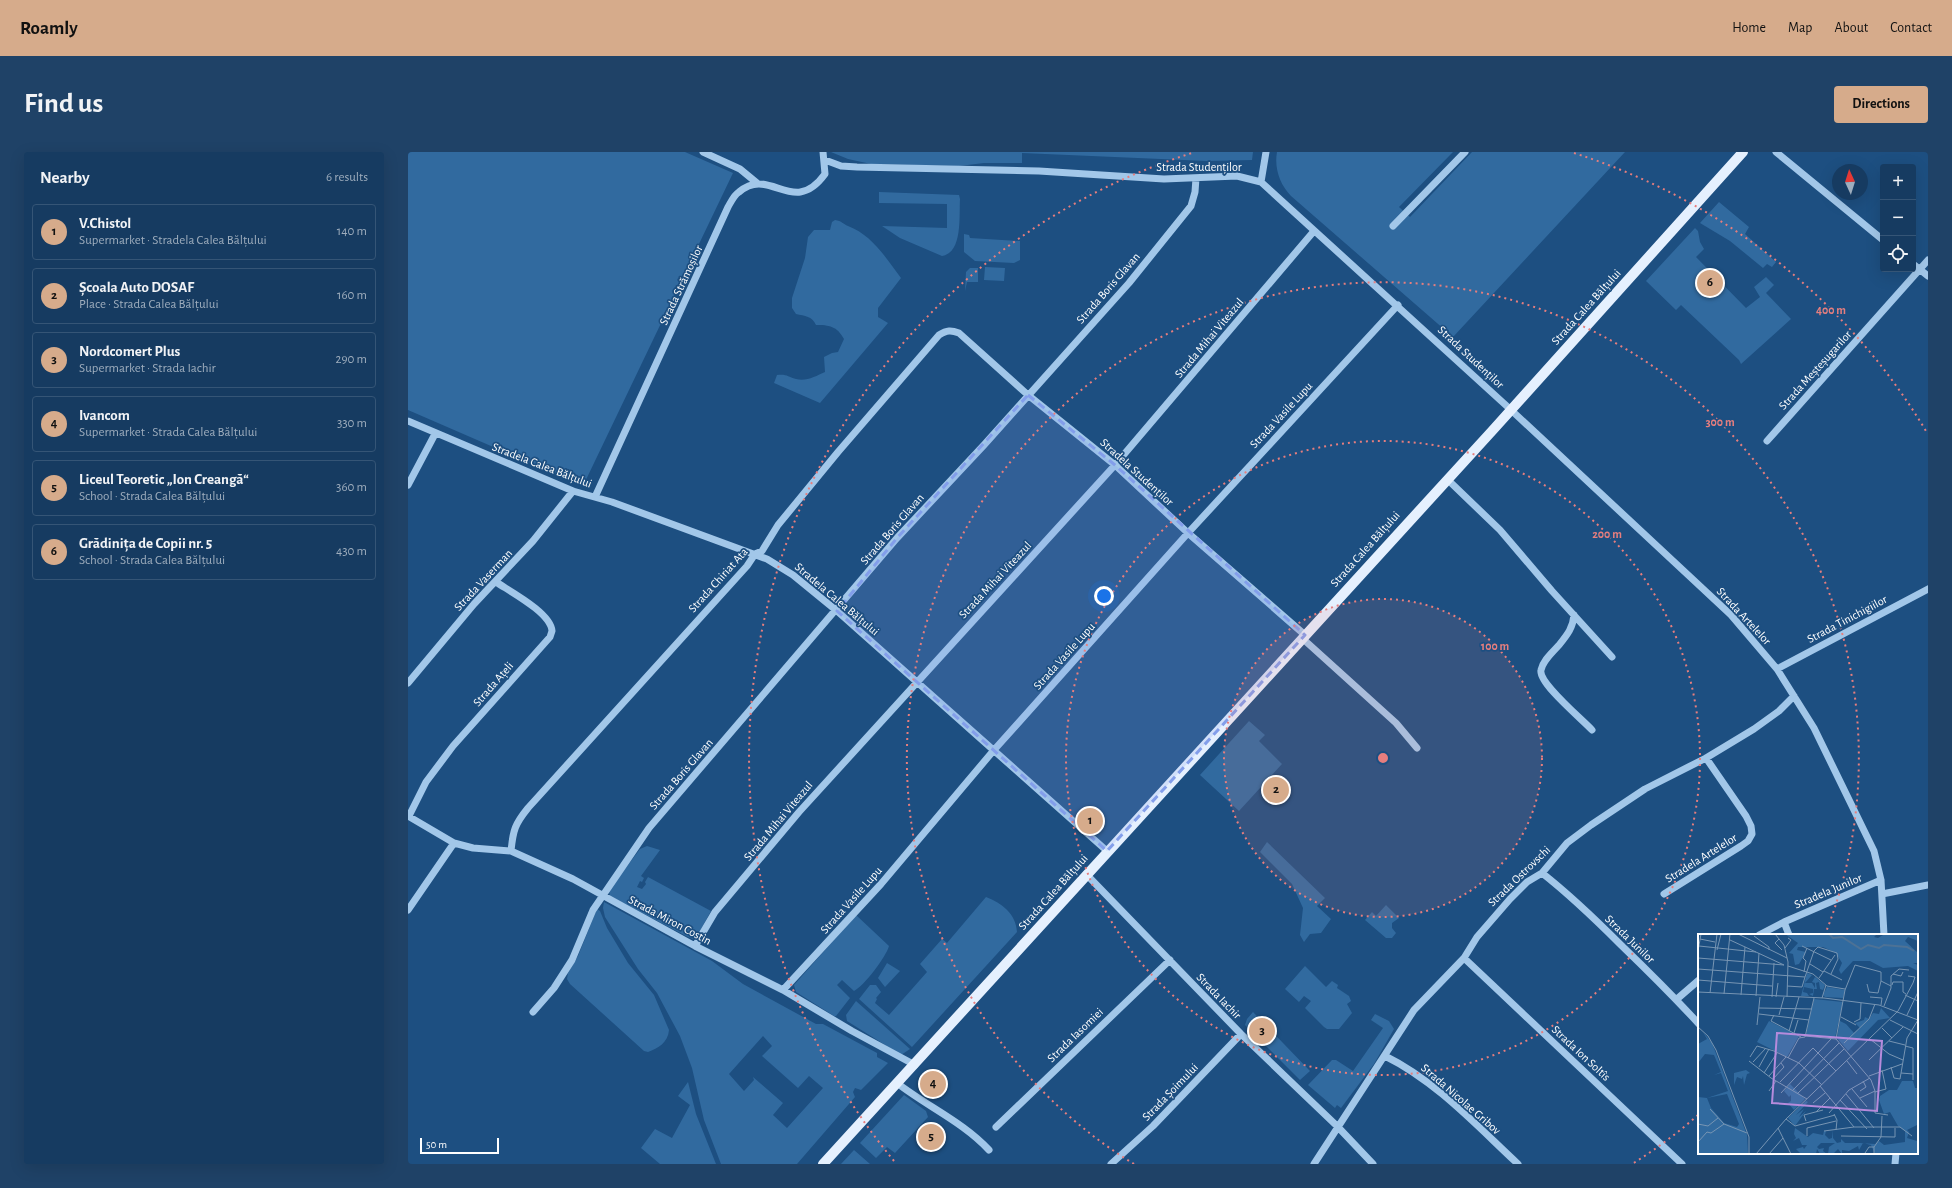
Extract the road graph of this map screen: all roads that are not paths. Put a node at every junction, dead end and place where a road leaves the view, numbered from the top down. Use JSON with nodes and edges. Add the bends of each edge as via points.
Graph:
{"nodes":[{"id":1,"x":703,"y":152,"type":"edge"},
{"id":2,"x":823,"y":152,"type":"edge"},
{"id":3,"x":1266,"y":152,"type":"edge"},
{"id":4,"x":1465,"y":152,"type":"edge"},
{"id":5,"x":1743,"y":152,"type":"edge"},
{"id":6,"x":1776,"y":152,"type":"edge"},
{"id":7,"x":825,"y":160,"type":"junction"},
{"id":8,"x":1196,"y":178,"type":"junction"},
{"id":9,"x":1261,"y":182,"type":"junction"},
{"id":10,"x":757,"y":183,"type":"junction"},
{"id":11,"x":1393,"y":226,"type":"dead end"},
{"id":12,"x":1314,"y":231,"type":"junction"},
{"id":13,"x":1880,"y":238,"type":"edge"},
{"id":14,"x":1928,"y":260,"type":"edge"},
{"id":15,"x":1916,"y":266,"type":"edge"},
{"id":16,"x":1919,"y":269,"type":"junction"},
{"id":17,"x":1928,"y":276,"type":"edge"},
{"id":18,"x":1398,"y":305,"type":"junction"},
{"id":19,"x":952,"y":330,"type":"joint"},
{"id":20,"x":1028,"y":395,"type":"junction"},
{"id":21,"x":1510,"y":409,"type":"junction"},
{"id":22,"x":408,"y":421,"type":"edge"},
{"id":23,"x":435,"y":434,"type":"junction"},
{"id":24,"x":1767,"y":441,"type":"dead end"},
{"id":25,"x":1115,"y":465,"type":"junction"},
{"id":26,"x":1447,"y":479,"type":"junction"},
{"id":27,"x":408,"y":485,"type":"edge"},
{"id":28,"x":574,"y":492,"type":"junction"},
{"id":29,"x":595,"y":497,"type":"junction"},
{"id":30,"x":1188,"y":533,"type":"junction"},
{"id":31,"x":755,"y":554,"type":"junction"},
{"id":32,"x":496,"y":582,"type":"junction"},
{"id":33,"x":1928,"y":589,"type":"edge"},
{"id":34,"x":837,"y":611,"type":"junction"},
{"id":35,"x":1574,"y":615,"type":"junction"},
{"id":36,"x":1303,"y":636,"type":"junction"},
{"id":37,"x":1612,"y":657,"type":"dead end"},
{"id":38,"x":1777,"y":669,"type":"junction"},
{"id":39,"x":917,"y":681,"type":"junction"},
{"id":40,"x":408,"y":682,"type":"edge"},
{"id":41,"x":1794,"y":696,"type":"junction"},
{"id":42,"x":1592,"y":730,"type":"dead end"},
{"id":43,"x":1417,"y":748,"type":"dead end"},
{"id":44,"x":994,"y":750,"type":"junction"},
{"id":45,"x":1706,"y":758,"type":"junction"},
{"id":46,"x":409,"y":816,"type":"edge"},
{"id":47,"x":454,"y":843,"type":"junction"},
{"id":48,"x":1107,"y":850,"type":"junction"},
{"id":49,"x":512,"y":851,"type":"junction"},
{"id":50,"x":1542,"y":873,"type":"junction"},
{"id":51,"x":1086,"y":874,"type":"junction"},
{"id":52,"x":1881,"y":880,"type":"junction"},
{"id":53,"x":1928,"y":885,"type":"edge"},
{"id":54,"x":1664,"y":894,"type":"dead end"},
{"id":55,"x":1882,"y":894,"type":"junction"},
{"id":56,"x":602,"y":896,"type":"junction"},
{"id":57,"x":408,"y":910,"type":"edge"},
{"id":58,"x":1784,"y":922,"type":"junction"},
{"id":59,"x":1761,"y":934,"type":"edge"},
{"id":60,"x":1789,"y":934,"type":"edge"},
{"id":61,"x":1884,"y":934,"type":"edge"},
{"id":62,"x":695,"y":946,"type":"junction"},
{"id":63,"x":1464,"y":958,"type":"junction"},
{"id":64,"x":1170,"y":960,"type":"junction"},
{"id":65,"x":1698,"y":981,"type":"edge"},
{"id":66,"x":783,"y":990,"type":"junction"},
{"id":67,"x":1676,"y":999,"type":"junction"},
{"id":68,"x":533,"y":1012,"type":"dead end"},
{"id":69,"x":1698,"y":1023,"type":"edge"},
{"id":70,"x":1242,"y":1034,"type":"junction"},
{"id":71,"x":1385,"y":1056,"type":"junction"},
{"id":72,"x":915,"y":1065,"type":"junction"},
{"id":73,"x":897,"y":1083,"type":"junction"},
{"id":74,"x":1337,"y":1126,"type":"junction"},
{"id":75,"x":996,"y":1127,"type":"dead end"},
{"id":76,"x":990,"y":1150,"type":"dead end"},
{"id":77,"x":1896,"y":1154,"type":"edge"},
{"id":78,"x":823,"y":1164,"type":"edge"},
{"id":79,"x":1111,"y":1164,"type":"edge"},
{"id":80,"x":1314,"y":1164,"type":"edge"},
{"id":81,"x":1373,"y":1164,"type":"edge"},
{"id":82,"x":1518,"y":1164,"type":"edge"},
{"id":83,"x":1682,"y":1164,"type":"edge"},
{"id":84,"x":1895,"y":1164,"type":"edge"}],
"edges":[{"from":1,"to":10,"type":"street","via":[[740,169]]},
{"from":2,"to":7,"type":"street"},
{"from":3,"to":9,"type":"street"},
{"from":4,"to":11,"type":"street"},
{"from":5,"to":21,"type":"main road","name":"Strada Calea Bălțului"},
{"from":6,"to":13,"type":"street"},
{"from":7,"to":8,"type":"street","name":"Strada Studenților","via":[[841,166],[857,167],[1039,171],[1164,179]]},
{"from":7,"to":10,"type":"street","via":[[825,174],[818,184],[805,191],[791,193]]},
{"from":8,"to":9,"type":"street","name":"Strada Studenților","via":[[1237,176]]},
{"from":8,"to":20,"type":"street","name":"Strada Boris Glavan","via":[[1191,206],[1129,283]]},
{"from":9,"to":12,"type":"street","name":"Strada Studenților"},
{"from":10,"to":29,"type":"street","name":"Strada Strămoșilor","via":[[737,193],[728,207]]},
{"from":12,"to":18,"type":"street","name":"Strada Studenților"},
{"from":12,"to":25,"type":"street","name":"Strada Mihai Viteazul"},
{"from":14,"to":16,"type":"street","name":"Strada Meșteșugarilor"},
{"from":15,"to":16,"type":"street"},
{"from":16,"to":17,"type":"street"},
{"from":16,"to":24,"type":"street","name":"Strada Meșteșugarilor"},
{"from":18,"to":21,"type":"street","name":"Strada Studenților"},
{"from":18,"to":30,"type":"street","name":"Strada Vasile Lupu"},
{"from":19,"to":20,"type":"street","name":"Stradela Studenților","via":[[959,333]]},
{"from":19,"to":31,"type":"street","name":"Strada Chiriat Ata","via":[[940,336],[778,524],[762,551]]},
{"from":20,"to":25,"type":"street","name":"Stradela Studenților"},
{"from":20,"to":34,"type":"street","name":"Strada Boris Glavan","via":[[898,538]]},
{"from":21,"to":26,"type":"main road","name":"Strada Calea Bălțului"},
{"from":21,"to":38,"type":"street","name":"Strada Artelelor","via":[[1731,615]]},
{"from":22,"to":23,"type":"street","name":"Stradela Calea Bălțului"},
{"from":23,"to":27,"type":"street"},
{"from":23,"to":28,"type":"street","name":"Stradela Calea Bălțului"},
{"from":25,"to":30,"type":"street","name":"Stradela Studenților"},
{"from":25,"to":39,"type":"street","name":"Strada Mihai Viteazul"},
{"from":26,"to":35,"type":"street","via":[[1500,530]]},
{"from":26,"to":36,"type":"main road","name":"Strada Calea Bălțului"},
{"from":28,"to":29,"type":"street","name":"Stradela Calea Bălțului"},
{"from":28,"to":32,"type":"street","name":"Strada Vaserman"},
{"from":29,"to":31,"type":"street","name":"Stradela Calea Bălțului"},
{"from":30,"to":36,"type":"street","name":"Stradela Studenților"},
{"from":30,"to":44,"type":"street","name":"Strada Vasile Lupu"},
{"from":31,"to":34,"type":"street","name":"Stradela Calea Bălțului","via":[[793,575]]},
{"from":31,"to":49,"type":"street","name":"Strada Chiriat Ata","via":[[747,566],[528,808],[516,823],[512,835]]},
{"from":32,"to":40,"type":"street","name":"Strada Vaserman"},
{"from":32,"to":46,"type":"street","name":"Strada Ațeli","via":[[541,612],[550,623],[550,637],[453,746],[426,782]]},
{"from":33,"to":38,"type":"street","name":"Strada Tinichigiilor"},
{"from":34,"to":39,"type":"street","name":"Stradela Calea Bălțului"},
{"from":34,"to":56,"type":"street","name":"Strada Boris Glavan","via":[[649,828]]},
{"from":35,"to":37,"type":"street"},
{"from":35,"to":42,"type":"street","via":[[1569,634],[1546,659],[1541,677]]},
{"from":36,"to":43,"type":"street","via":[[1396,723]]},
{"from":36,"to":48,"type":"main road","name":"Strada Calea Bălțului"},
{"from":38,"to":41,"type":"street","name":"Strada Artelelor"},
{"from":39,"to":44,"type":"street","name":"Stradela Calea Bălțului"},
{"from":39,"to":62,"type":"street","name":"Strada Mihai Viteazul","via":[[798,812],[715,912]]},
{"from":41,"to":45,"type":"street","name":"Strada Ostrovschi","via":[[1779,711]]},
{"from":41,"to":52,"type":"street","name":"Strada Artelelor","via":[[1814,728],[1874,851]]},
{"from":44,"to":48,"type":"street","name":"Stradela Calea Bălțului"},
{"from":44,"to":66,"type":"street","name":"Strada Vasile Lupu","via":[[881,884]]},
{"from":45,"to":50,"type":"street","name":"Strada Ostrovschi","via":[[1646,789],[1591,825],[1567,843]]},
{"from":45,"to":54,"type":"street","name":"Stradela Artelelor","via":[[1746,816],[1752,834],[1742,846]]},
{"from":46,"to":47,"type":"street","name":"Strada Miron Costin"},
{"from":47,"to":49,"type":"street","name":"Strada Miron Costin","via":[[473,848]]},
{"from":47,"to":57,"type":"street"},
{"from":48,"to":51,"type":"main road","name":"Strada Calea Bălțului"},
{"from":49,"to":56,"type":"street","name":"Strada Miron Costin","via":[[573,879]]},
{"from":50,"to":63,"type":"street","name":"Strada Ostrovschi","via":[[1527,882],[1510,898],[1477,937]]},
{"from":50,"to":67,"type":"street","name":"Strada Junilor","via":[[1565,891]]},
{"from":51,"to":64,"type":"street","name":"Strada Iachir"},
{"from":51,"to":72,"type":"main road","name":"Strada Calea Bălțului"},
{"from":52,"to":55,"type":"street","name":"Strada Artelelor"},
{"from":52,"to":58,"type":"street","name":"Stradela Junilor"},
{"from":53,"to":55,"type":"street"},
{"from":55,"to":61,"type":"street","name":"Strada Artelelor"},
{"from":56,"to":62,"type":"street","name":"Strada Miron Costin"},
{"from":56,"to":68,"type":"street","name":"Strada Boris Glavan","via":[[588,920],[572,960],[554,988]]},
{"from":58,"to":59,"type":"street","name":"Stradela Junilor"},
{"from":58,"to":60,"type":"street","name":"Stradela Junilor"},
{"from":62,"to":66,"type":"street","name":"Strada Miron Costin"},
{"from":63,"to":71,"type":"street","name":"Strada Ostrovschi","via":[[1414,1010]]},
{"from":63,"to":83,"type":"street","name":"Strada Ion Soltîs"},
{"from":64,"to":70,"type":"street","name":"Strada Iachir"},
{"from":64,"to":75,"type":"street","name":"Strada Iasomiei"},
{"from":65,"to":67,"type":"street"},
{"from":66,"to":72,"type":"street","name":"Strada Miron Costin"},
{"from":67,"to":69,"type":"street","name":"Strada Junilor"},
{"from":70,"to":74,"type":"street","name":"Strada Iachir"},
{"from":70,"to":79,"type":"street","name":"Strada Șoimului","via":[[1153,1126]]},
{"from":71,"to":74,"type":"street","name":"Strada Ostrovschi"},
{"from":71,"to":82,"type":"street","name":"Strada Nicolae Gribov","via":[[1401,1064],[1432,1087]]},
{"from":72,"to":73,"type":"main road","name":"Strada Calea Bălțului"},
{"from":73,"to":76,"type":"street","via":[[976,1136]]},
{"from":73,"to":78,"type":"main road","name":"Strada Calea Bălțului"},
{"from":74,"to":80,"type":"street","name":"Strada Ostrovschi"},
{"from":74,"to":81,"type":"street","name":"Strada Iachir"},
{"from":77,"to":84,"type":"street"}]}
